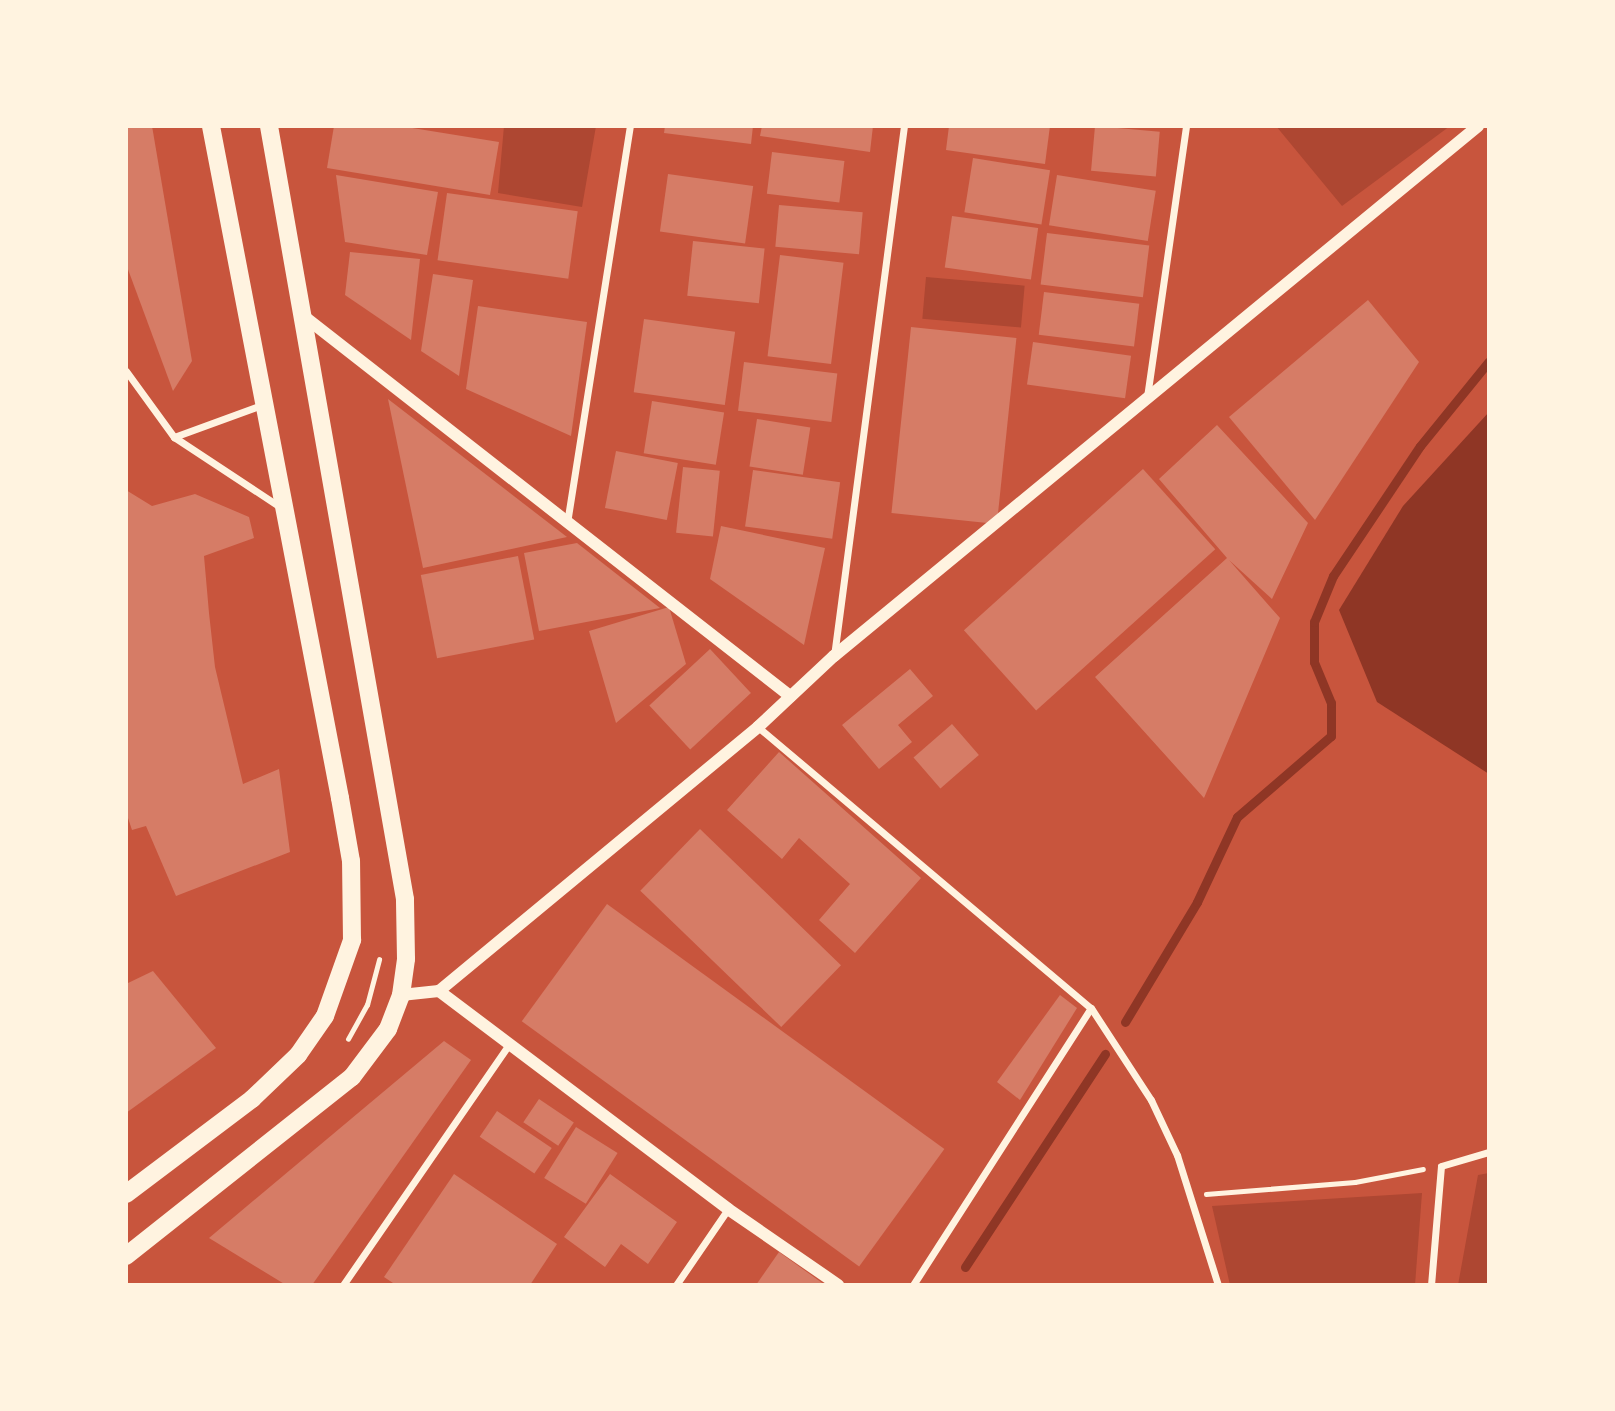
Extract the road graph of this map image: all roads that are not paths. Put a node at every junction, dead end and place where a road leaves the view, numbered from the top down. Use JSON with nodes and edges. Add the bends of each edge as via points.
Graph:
{"nodes":[{"id":1,"x":211,"y":126,"type":"edge"},
{"id":2,"x":269,"y":126,"type":"edge"},
{"id":3,"x":630,"y":126,"type":"edge"},
{"id":4,"x":904,"y":126,"type":"edge"},
{"id":5,"x":1186,"y":126,"type":"edge"},
{"id":6,"x":1478,"y":126,"type":"edge"},
{"id":7,"x":301,"y":314,"type":"junction"},
{"id":8,"x":127,"y":375,"type":"edge"},
{"id":9,"x":1147,"y":397,"type":"junction"},
{"id":10,"x":265,"y":404,"type":"junction"},
{"id":11,"x":174,"y":438,"type":"junction"},
{"id":12,"x":284,"y":510,"type":"junction"},
{"id":13,"x":566,"y":523,"type":"junction"},
{"id":14,"x":834,"y":656,"type":"junction"},
{"id":15,"x":790,"y":696,"type":"junction"},
{"id":16,"x":758,"y":727,"type":"junction"},
{"id":17,"x":439,"y":991,"type":"junction"},
{"id":18,"x":401,"y":995,"type":"junction"},
{"id":19,"x":1091,"y":1008,"type":"junction"},
{"id":20,"x":508,"y":1046,"type":"junction"},
{"id":21,"x":1489,"y":1152,"type":"edge"},
{"id":22,"x":126,"y":1194,"type":"edge"},
{"id":23,"x":727,"y":1209,"type":"junction"},
{"id":24,"x":126,"y":1256,"type":"edge"},
{"id":25,"x":343,"y":1285,"type":"edge"},
{"id":26,"x":676,"y":1285,"type":"edge"},
{"id":27,"x":838,"y":1285,"type":"edge"},
{"id":28,"x":913,"y":1285,"type":"edge"},
{"id":29,"x":1218,"y":1285,"type":"edge"},
{"id":30,"x":1431,"y":1285,"type":"edge"}],
"edges":[{"from":1,"to":10,"type":"main road"},
{"from":2,"to":7,"type":"main road"},
{"from":3,"to":13,"type":"street"},
{"from":4,"to":14,"type":"street"},
{"from":5,"to":9,"type":"street"},
{"from":6,"to":9,"type":"street"},
{"from":7,"to":13,"type":"street"},
{"from":7,"to":18,"type":"main road","via":[[405,899]]},
{"from":8,"to":11,"type":"street"},
{"from":9,"to":14,"type":"street"},
{"from":10,"to":11,"type":"street"},
{"from":10,"to":12,"type":"main road"},
{"from":11,"to":12,"type":"street"},
{"from":12,"to":22,"type":"main road","via":[[351,861],[352,940],[325,1016],[298,1055],[251,1099]]},
{"from":13,"to":15,"type":"street"},
{"from":14,"to":15,"type":"street"},
{"from":15,"to":16,"type":"street"},
{"from":16,"to":17,"type":"street"},
{"from":16,"to":19,"type":"street"},
{"from":17,"to":18,"type":"street"},
{"from":17,"to":20,"type":"street"},
{"from":18,"to":24,"type":"main road","via":[[376,1049],[352,1077]]},
{"from":19,"to":28,"type":"street"},
{"from":19,"to":29,"type":"street","via":[[1151,1100],[1191,1194]]},
{"from":20,"to":23,"type":"street"},
{"from":20,"to":25,"type":"street"},
{"from":21,"to":30,"type":"street","via":[[1441,1166]]},
{"from":23,"to":26,"type":"street"},
{"from":23,"to":27,"type":"street"}]}
